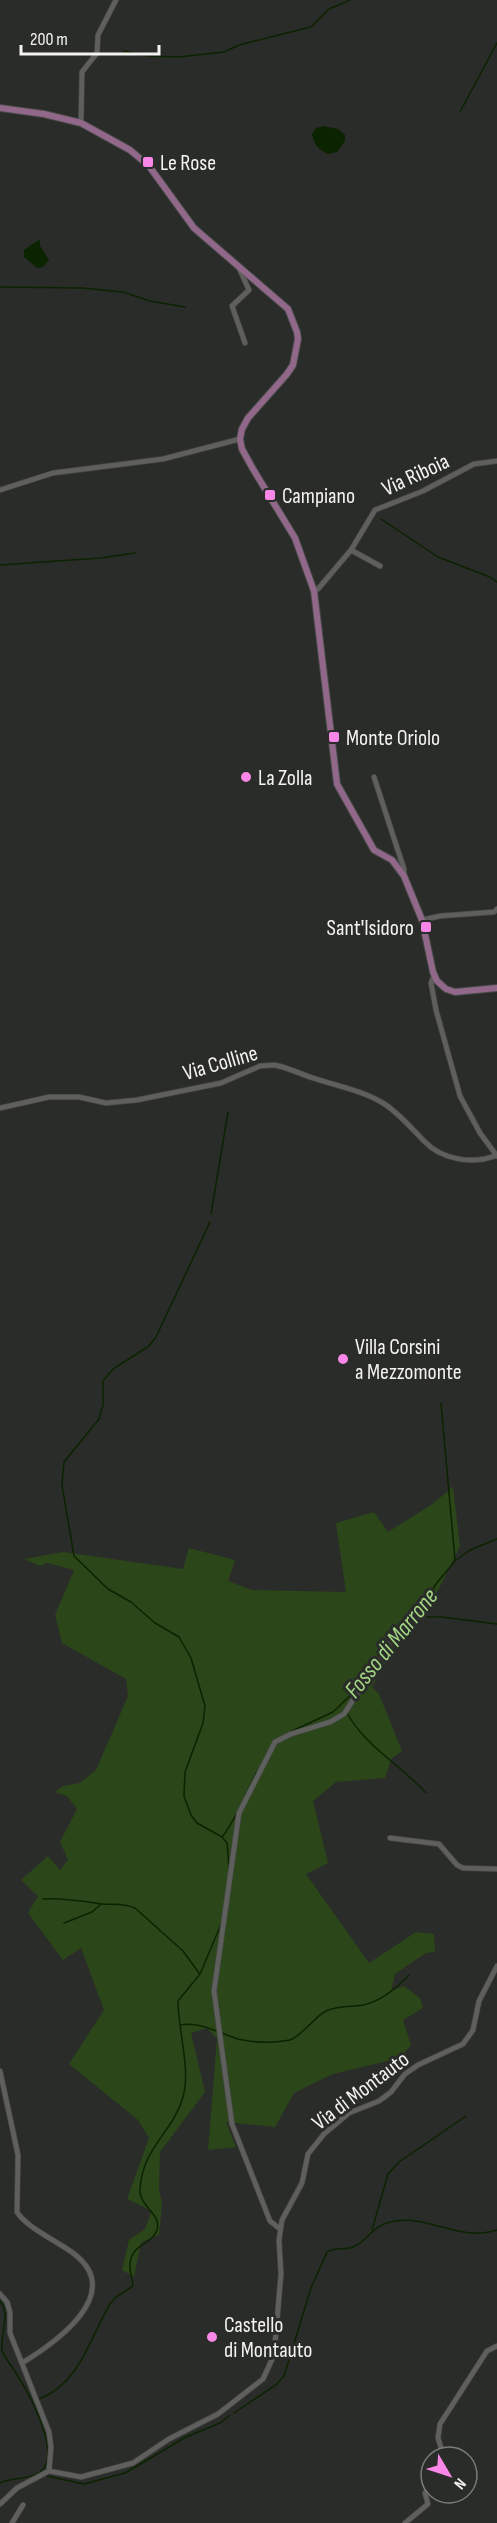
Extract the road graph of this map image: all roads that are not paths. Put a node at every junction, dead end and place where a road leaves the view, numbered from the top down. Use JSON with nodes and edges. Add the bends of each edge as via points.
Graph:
{"nodes":[{"id":1,"x":117,"y":0,"type":"edge"},
{"id":2,"x":0,"y":108,"type":"edge"},
{"id":3,"x":81,"y":123,"type":"junction"},
{"id":4,"x":238,"y":266,"type":"junction"},
{"id":5,"x":245,"y":344,"type":"dead end"},
{"id":6,"x":240,"y":439,"type":"junction"},
{"id":7,"x":497,"y":461,"type":"edge"},
{"id":8,"x":0,"y":490,"type":"edge"},
{"id":9,"x":351,"y":550,"type":"junction"},
{"id":10,"x":380,"y":566,"type":"dead end"},
{"id":11,"x":314,"y":591,"type":"junction"},
{"id":12,"x":374,"y":777,"type":"dead end"},
{"id":13,"x":404,"y":876,"type":"junction"},
{"id":14,"x":497,"y":909,"type":"edge"},
{"id":15,"x":422,"y":920,"type":"junction"},
{"id":16,"x":434,"y":976,"type":"junction"},
{"id":17,"x":497,"y":988,"type":"edge"},
{"id":18,"x":0,"y":1108,"type":"edge"},
{"id":19,"x":497,"y":1156,"type":"edge"},
{"id":20,"x":393,"y":1638,"type":"dead end"},
{"id":21,"x":390,"y":1838,"type":"dead end"},
{"id":22,"x":497,"y":1869,"type":"edge"},
{"id":23,"x":497,"y":1966,"type":"edge"},
{"id":24,"x":0,"y":2071,"type":"edge"},
{"id":25,"x":280,"y":2229,"type":"dead end"},
{"id":26,"x":0,"y":2294,"type":"edge"},
{"id":27,"x":497,"y":2346,"type":"edge"},
{"id":28,"x":22,"y":2363,"type":"junction"},
{"id":29,"x":440,"y":2445,"type":"edge"},
{"id":30,"x":49,"y":2471,"type":"junction"},
{"id":31,"x":0,"y":2504,"type":"edge"},
{"id":32,"x":23,"y":2505,"type":"dead end"},
{"id":33,"x":427,"y":2505,"type":"edge"},
{"id":34,"x":12,"y":2523,"type":"edge"},
{"id":35,"x":405,"y":2523,"type":"edge"}],
"edges":[{"from":1,"to":3,"type":"street","via":[[98,35],[97,53],[82,72]]},
{"from":2,"to":3,"type":"main road"},
{"from":3,"to":4,"type":"main road","via":[[141,158],[194,228]]},
{"from":4,"to":5,"type":"street","via":[[249,290],[232,306]]},
{"from":4,"to":6,"type":"main road","via":[[288,309],[298,339],[293,365],[248,418]]},
{"from":6,"to":8,"type":"street","via":[[163,459],[53,473]]},
{"from":6,"to":11,"type":"main road","via":[[248,461],[295,538]]},
{"from":7,"to":9,"type":"street","name":"Via Riboia","via":[[474,464],[375,510]]},
{"from":9,"to":10,"type":"street"},
{"from":9,"to":11,"type":"street","name":"Via Riboia"},
{"from":11,"to":13,"type":"main road","via":[[337,784],[374,850],[393,860]]},
{"from":12,"to":13,"type":"street"},
{"from":13,"to":15,"type":"main road"},
{"from":14,"to":15,"type":"street"},
{"from":15,"to":16,"type":"main road"},
{"from":16,"to":17,"type":"main road","via":[[442,986],[455,992]]},
{"from":16,"to":19,"type":"street","via":[[431,983],[436,1010],[460,1096]]},
{"from":18,"to":19,"type":"street","name":"Via Colline","via":[[48,1096],[106,1103],[137,1100],[221,1083],[260,1066],[274,1065],[360,1092],[384,1104],[425,1143],[446,1155],[465,1161]]},
{"from":20,"to":25,"type":"street","via":[[344,1714],[275,1742],[239,1813],[214,1991],[232,2124],[270,2221]]},
{"from":21,"to":22,"type":"street","via":[[439,1844],[464,1868]]},
{"from":23,"to":30,"type":"street","name":"Via di Montauto","via":[[481,1995],[473,2030],[463,2044],[418,2065],[379,2101],[349,2112],[308,2154],[302,2183],[282,2220],[274,2355],[262,2379],[218,2414],[133,2463],[81,2477]]},
{"from":24,"to":28,"type":"street","via":[[18,2155],[17,2212],[75,2255],[91,2278],[89,2299],[82,2315],[60,2339]]},
{"from":26,"to":28,"type":"street","via":[[8,2302],[10,2333]]},
{"from":27,"to":29,"type":"street","via":[[487,2351],[440,2424]]},
{"from":28,"to":30,"type":"street","via":[[49,2432]]},
{"from":30,"to":31,"type":"street","via":[[17,2488]]},
{"from":32,"to":34,"type":"street"},
{"from":33,"to":35,"type":"street"}]}
